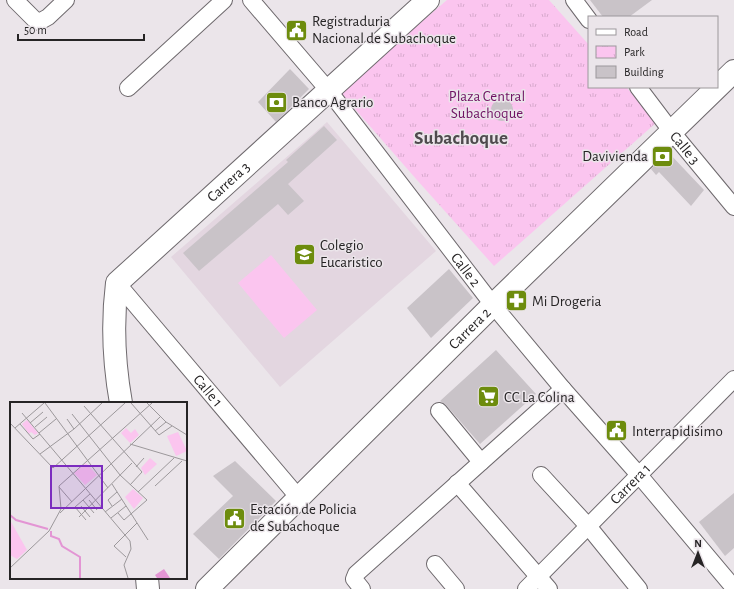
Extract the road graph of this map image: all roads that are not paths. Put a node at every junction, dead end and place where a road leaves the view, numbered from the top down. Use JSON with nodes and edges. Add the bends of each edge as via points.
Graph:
{"nodes":[{"id":1,"x":15,"y":0,"type":"edge"},
{"id":2,"x":66,"y":0,"type":"edge"},
{"id":3,"x":224,"y":0,"type":"edge"},
{"id":4,"x":251,"y":0,"type":"edge"},
{"id":5,"x":428,"y":0,"type":"edge"},
{"id":6,"x":574,"y":0,"type":"edge"},
{"id":7,"x":588,"y":19,"type":"edge"},
{"id":8,"x":734,"y":71,"type":"edge"},
{"id":9,"x":718,"y":87,"type":"edge"},
{"id":10,"x":128,"y":88,"type":"dead end"},
{"id":11,"x":639,"y":88,"type":"edge"},
{"id":12,"x":717,"y":88,"type":"edge"},
{"id":13,"x":330,"y":91,"type":"junction"},
{"id":14,"x":672,"y":132,"type":"junction"},
{"id":15,"x":734,"y":207,"type":"edge"},
{"id":16,"x":117,"y":283,"type":"junction"},
{"id":17,"x":493,"y":305,"type":"junction"},
{"id":18,"x":734,"y":379,"type":"edge"},
{"id":19,"x":563,"y":389,"type":"junction"},
{"id":20,"x":121,"y":402,"type":"edge"},
{"id":21,"x":439,"y":411,"type":"dead end"},
{"id":22,"x":481,"y":462,"type":"junction"},
{"id":23,"x":541,"y":474,"type":"dead end"},
{"id":24,"x":639,"y":475,"type":"junction"},
{"id":25,"x":457,"y":483,"type":"junction"},
{"id":26,"x":299,"y":498,"type":"junction"},
{"id":27,"x":588,"y":526,"type":"junction"},
{"id":28,"x":436,"y":564,"type":"dead end"},
{"id":29,"x":538,"y":576,"type":"junction"},
{"id":30,"x":147,"y":579,"type":"edge"},
{"id":31,"x":734,"y":588,"type":"edge"},
{"id":32,"x":148,"y":589,"type":"edge"},
{"id":33,"x":207,"y":589,"type":"edge"},
{"id":34,"x":362,"y":589,"type":"edge"},
{"id":35,"x":456,"y":589,"type":"edge"},
{"id":36,"x":526,"y":589,"type":"edge"},
{"id":37,"x":549,"y":589,"type":"edge"},
{"id":38,"x":639,"y":589,"type":"edge"}],
"edges":[{"from":1,"to":2,"type":"street","via":[[39,22]]},
{"from":3,"to":10,"type":"street"},
{"from":4,"to":13,"type":"street","name":"Calle 2"},
{"from":5,"to":13,"type":"street","name":"Carrera 3"},
{"from":6,"to":7,"type":"street"},
{"from":8,"to":9,"type":"street","name":"Carrera 2"},
{"from":11,"to":14,"type":"street","name":"Calle 3"},
{"from":12,"to":14,"type":"street","name":"Carrera 2"},
{"from":13,"to":16,"type":"street","name":"Carrera 3"},
{"from":13,"to":17,"type":"street","name":"Calle 2"},
{"from":14,"to":15,"type":"street","name":"Calle 3"},
{"from":14,"to":17,"type":"street","name":"Carrera 2"},
{"from":16,"to":20,"type":"street","via":[[114,331]]},
{"from":16,"to":26,"type":"street","name":"Calle 1"},
{"from":17,"to":19,"type":"street","name":"Calle 2"},
{"from":17,"to":26,"type":"street","name":"Carrera 2"},
{"from":18,"to":24,"type":"street","name":"Carrera 1"},
{"from":19,"to":22,"type":"street"},
{"from":19,"to":24,"type":"street","name":"Calle 2"},
{"from":21,"to":22,"type":"street"},
{"from":22,"to":25,"type":"street"},
{"from":23,"to":27,"type":"street"},
{"from":24,"to":27,"type":"street","name":"Carrera 1"},
{"from":24,"to":31,"type":"street","name":"Calle 2"},
{"from":25,"to":29,"type":"street"},
{"from":25,"to":34,"type":"street","via":[[356,574],[354,579]]},
{"from":26,"to":33,"type":"street","name":"Carrera 2"},
{"from":27,"to":29,"type":"street","name":"Carrera 1"},
{"from":27,"to":38,"type":"street"},
{"from":28,"to":35,"type":"street"},
{"from":29,"to":36,"type":"street","name":"Carrera 1"},
{"from":29,"to":37,"type":"street"},
{"from":30,"to":32,"type":"street"}]}
